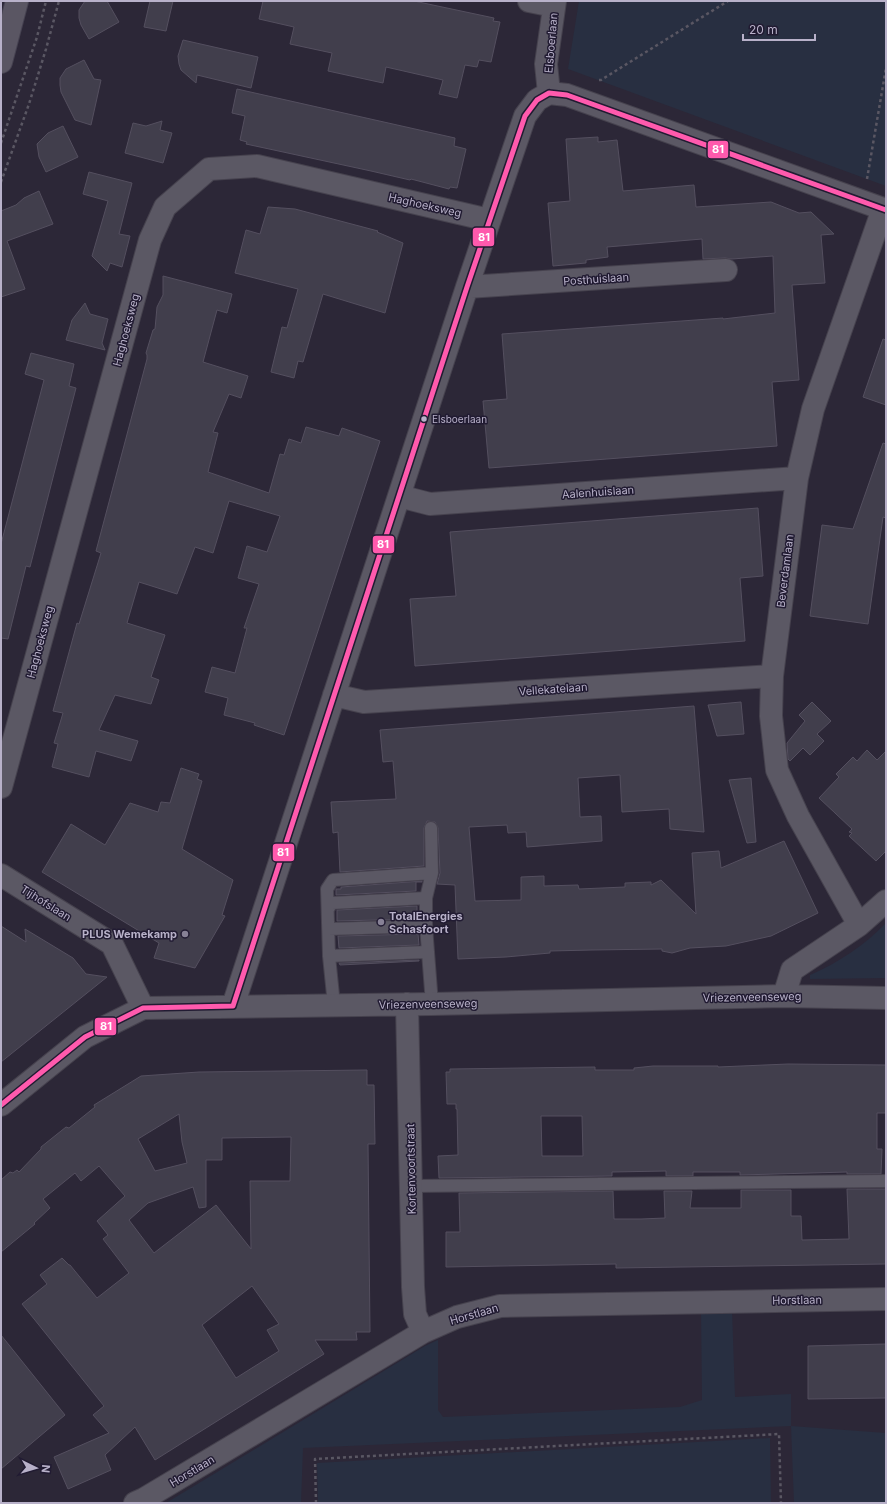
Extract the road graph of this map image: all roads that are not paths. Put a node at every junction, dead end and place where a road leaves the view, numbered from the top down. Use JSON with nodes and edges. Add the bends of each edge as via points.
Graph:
{"nodes":[{"id":1,"x":17,"y":1,"type":"edge"},
{"id":2,"x":529,"y":1,"type":"edge"},
{"id":3,"x":555,"y":4,"type":"edge"},
{"id":4,"x":1,"y":62,"type":"edge"},
{"id":5,"x":549,"y":93,"type":"junction"},
{"id":6,"x":884,"y":210,"type":"edge"},
{"id":7,"x":489,"y":220,"type":"junction"},
{"id":8,"x":726,"y":270,"type":"dead end"},
{"id":9,"x":467,"y":287,"type":"junction"},
{"id":10,"x":797,"y":478,"type":"junction"},
{"id":11,"x":399,"y":496,"type":"junction"},
{"id":12,"x":772,"y":676,"type":"junction"},
{"id":13,"x":334,"y":695,"type":"junction"},
{"id":14,"x":1,"y":787,"type":"edge"},
{"id":15,"x":431,"y":828,"type":"dead end"},
{"id":16,"x":432,"y":873,"type":"junction"},
{"id":17,"x":1,"y":875,"type":"edge"},
{"id":18,"x":426,"y":898,"type":"junction"},
{"id":19,"x":886,"y":901,"type":"edge"},
{"id":20,"x":328,"y":909,"type":"junction"},
{"id":21,"x":859,"y":925,"type":"junction"},
{"id":22,"x":426,"y":926,"type":"junction"},
{"id":23,"x":329,"y":930,"type":"junction"},
{"id":24,"x":427,"y":952,"type":"junction"},
{"id":25,"x":329,"y":956,"type":"junction"},
{"id":26,"x":784,"y":996,"type":"junction"},
{"id":27,"x":886,"y":998,"type":"edge"},
{"id":28,"x":407,"y":1004,"type":"junction"},
{"id":29,"x":432,"y":1004,"type":"junction"},
{"id":30,"x":334,"y":1005,"type":"junction"},
{"id":31,"x":233,"y":1006,"type":"junction"},
{"id":32,"x":143,"y":1008,"type":"junction"},
{"id":33,"x":1,"y":1105,"type":"edge"},
{"id":34,"x":886,"y":1181,"type":"edge"},
{"id":35,"x":411,"y":1186,"type":"junction"},
{"id":36,"x":886,"y":1299,"type":"edge"},
{"id":37,"x":423,"y":1332,"type":"junction"},
{"id":38,"x":135,"y":1503,"type":"edge"}],
"edges":[{"from":1,"to":4,"type":"main road"},
{"from":2,"to":3,"type":"street","name":"Elsboerlaan"},
{"from":3,"to":5,"type":"street","name":"Elsboerlaan","via":[[546,64]]},
{"from":5,"to":6,"type":"street","via":[[566,95]]},
{"from":5,"to":7,"type":"street","via":[[537,100],[525,116]]},
{"from":6,"to":10,"type":"street","name":"Beverdamlaan","via":[[813,409]]},
{"from":7,"to":9,"type":"street"},
{"from":7,"to":14,"type":"street","name":"Haghoeksweg","via":[[257,166],[209,169],[165,207],[150,240]]},
{"from":8,"to":9,"type":"street","name":"Posthuislaan"},
{"from":9,"to":11,"type":"street"},
{"from":10,"to":11,"type":"street","name":"Aalenhuislaan","via":[[430,504]]},
{"from":10,"to":12,"type":"street","name":"Beverdamlaan"},
{"from":11,"to":13,"type":"street"},
{"from":12,"to":13,"type":"street","name":"Vellekatelaan","via":[[364,702]]},
{"from":12,"to":21,"type":"street","name":"Beverdamlaan","via":[[771,716],[777,770],[798,816]]},
{"from":13,"to":31,"type":"street"},
{"from":15,"to":16,"type":"lane"},
{"from":16,"to":18,"type":"lane"},
{"from":16,"to":20,"type":"lane","via":[[333,880],[327,889]]},
{"from":17,"to":32,"type":"street","name":"Tijhofslaan","via":[[112,944]]},
{"from":18,"to":20,"type":"lane","via":[[332,903]]},
{"from":18,"to":22,"type":"lane"},
{"from":19,"to":21,"type":"street"},
{"from":20,"to":23,"type":"lane"},
{"from":21,"to":26,"type":"street","via":[[792,970]]},
{"from":22,"to":23,"type":"lane"},
{"from":22,"to":24,"type":"lane"},
{"from":23,"to":25,"type":"lane"},
{"from":24,"to":25,"type":"lane"},
{"from":24,"to":29,"type":"lane"},
{"from":25,"to":30,"type":"lane"},
{"from":26,"to":27,"type":"street","name":"Vriezenveenseweg"},
{"from":26,"to":29,"type":"street","name":"Vriezenveenseweg"},
{"from":28,"to":29,"type":"street","name":"Vriezenveenseweg"},
{"from":28,"to":30,"type":"street","name":"Vriezenveenseweg"},
{"from":28,"to":35,"type":"street","name":"Kortenvoortstraat"},
{"from":30,"to":31,"type":"street","name":"Vriezenveenseweg"},
{"from":31,"to":32,"type":"street","name":"Vriezenveenseweg"},
{"from":32,"to":33,"type":"street","name":"Vriezenveenseweg","via":[[85,1037]]},
{"from":34,"to":35,"type":"lane"},
{"from":35,"to":37,"type":"street","name":"Kortenvoortstraat","via":[[415,1314]]},
{"from":36,"to":37,"type":"street","name":"Horstlaan","via":[[500,1306],[457,1317]]},
{"from":37,"to":38,"type":"street","name":"Horstlaan"}]}
